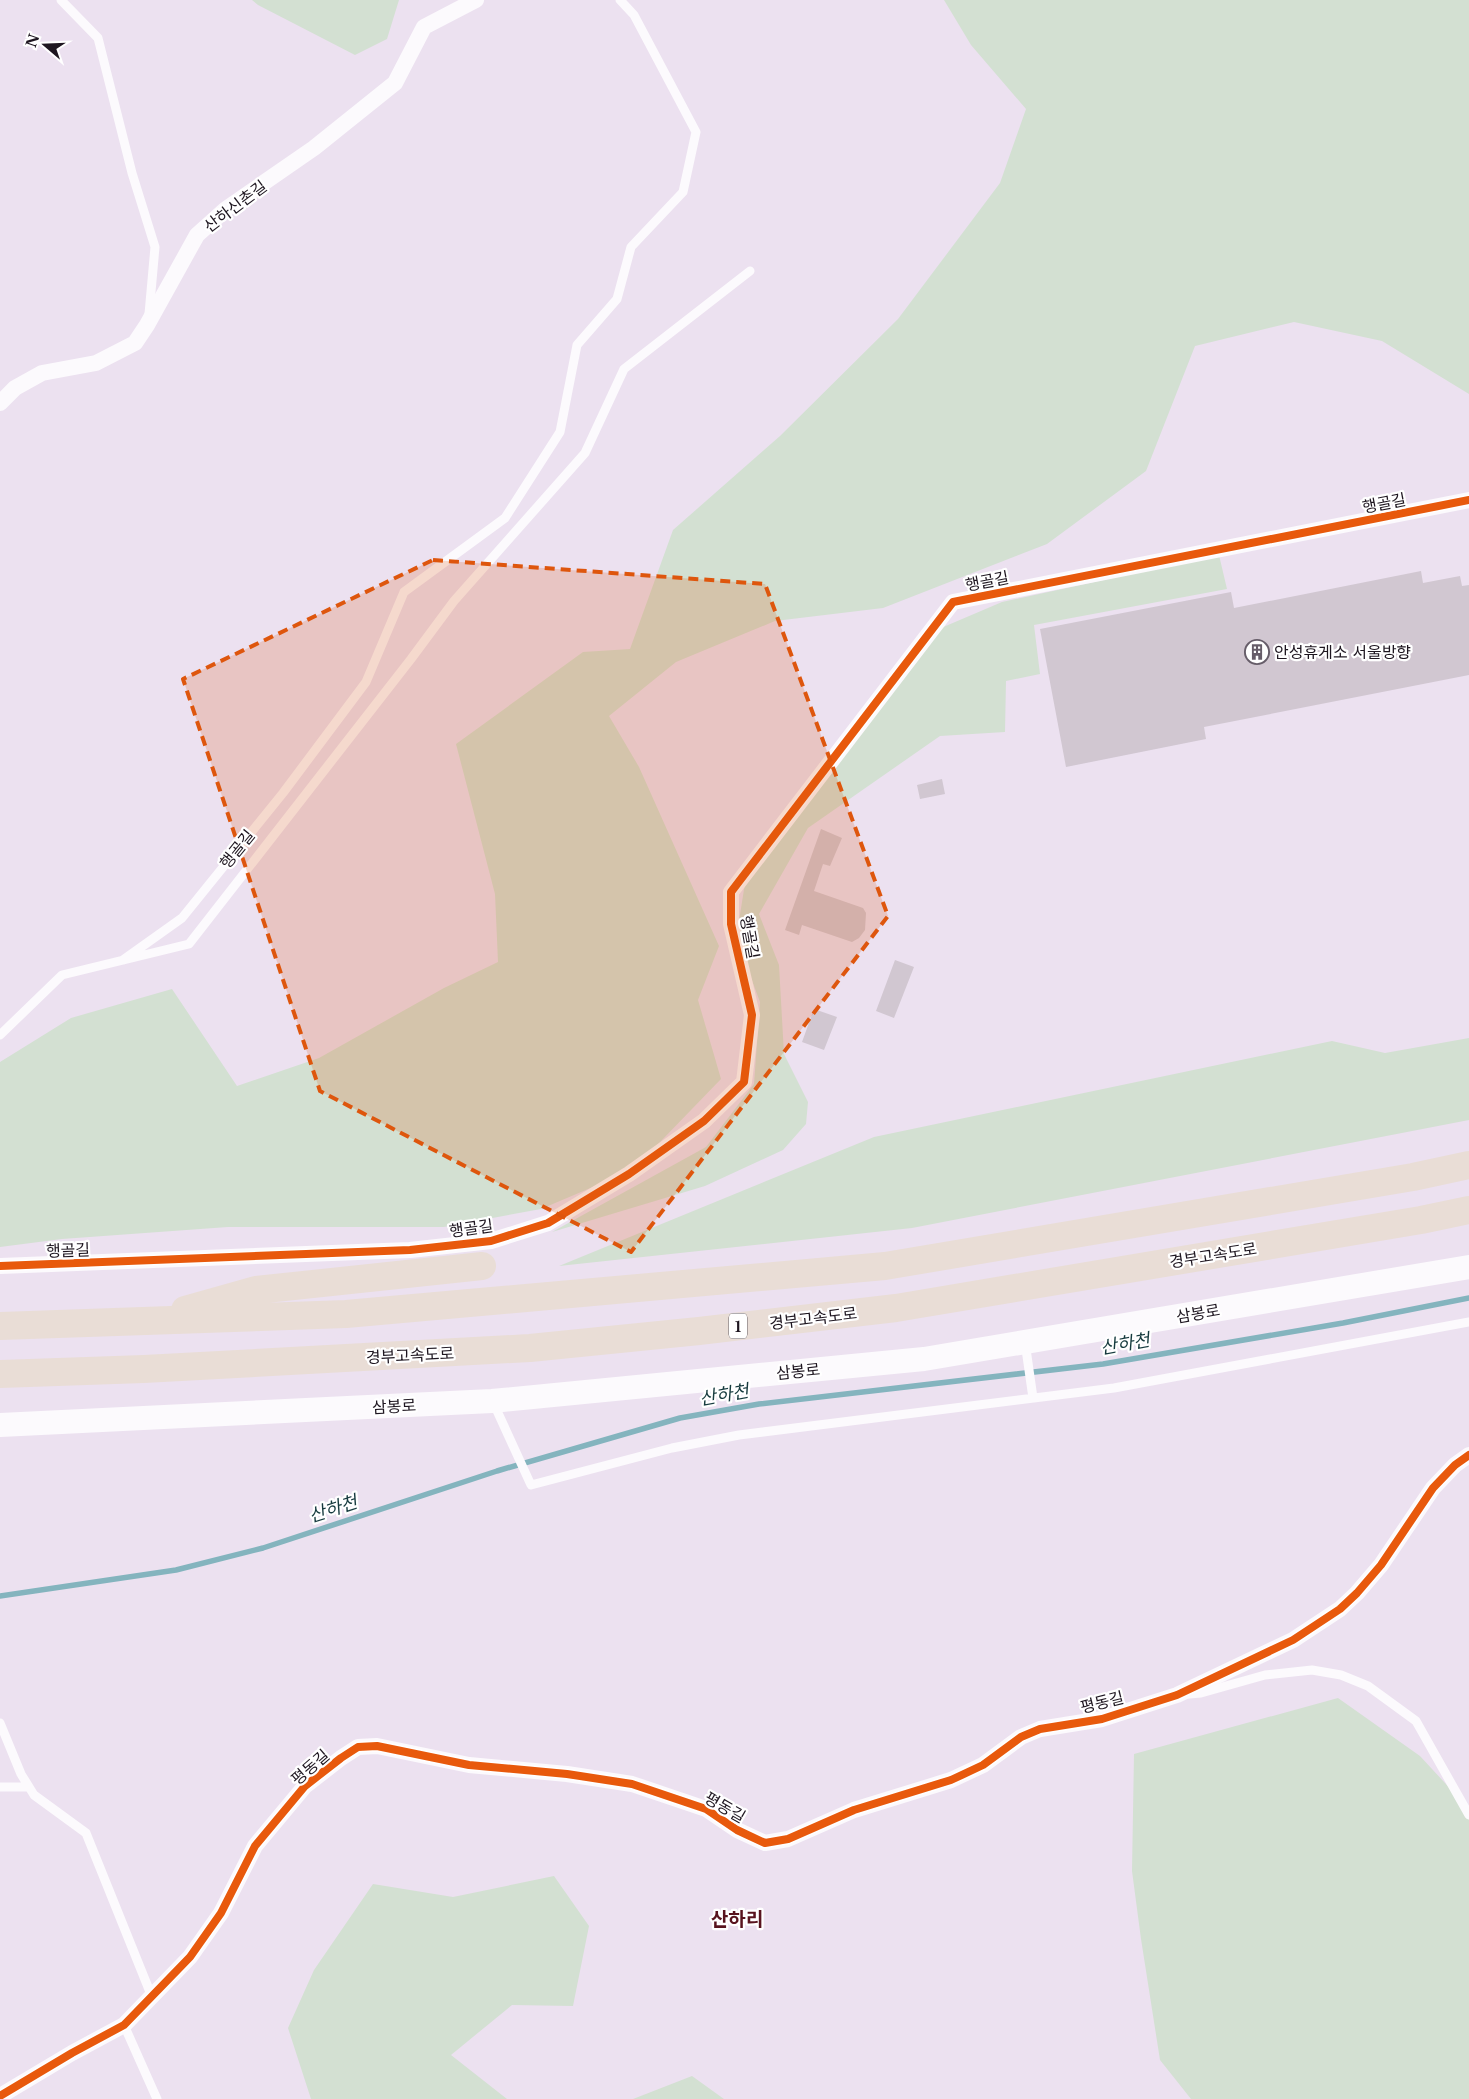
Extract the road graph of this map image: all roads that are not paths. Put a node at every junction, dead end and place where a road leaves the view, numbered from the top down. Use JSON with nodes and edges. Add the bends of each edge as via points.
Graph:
{"nodes":[{"id":1,"x":61,"y":0,"type":"edge"},
{"id":2,"x":476,"y":0,"type":"edge"},
{"id":3,"x":620,"y":0,"type":"edge"},
{"id":4,"x":750,"y":271,"type":"dead end"},
{"id":5,"x":147,"y":325,"type":"junction"},
{"id":6,"x":0,"y":403,"type":"edge"},
{"id":7,"x":1469,"y":500,"type":"edge"},
{"id":8,"x":123,"y":960,"type":"junction"},
{"id":9,"x":0,"y":1035,"type":"edge"},
{"id":10,"x":1469,"y":1165,"type":"edge"},
{"id":11,"x":1469,"y":1210,"type":"edge"},
{"id":12,"x":0,"y":1266,"type":"edge"},
{"id":13,"x":482,"y":1266,"type":"dead end"},
{"id":14,"x":1469,"y":1267,"type":"edge"},
{"id":15,"x":142,"y":1322,"type":"junction"},
{"id":16,"x":1469,"y":1322,"type":"edge"},
{"id":17,"x":0,"y":1326,"type":"edge"},
{"id":18,"x":1026,"y":1351,"type":"junction"},
{"id":19,"x":0,"y":1374,"type":"edge"},
{"id":20,"x":1033,"y":1398,"type":"junction"},
{"id":21,"x":492,"y":1401,"type":"junction"},
{"id":22,"x":0,"y":1425,"type":"edge"},
{"id":23,"x":1469,"y":1455,"type":"edge"},
{"id":24,"x":1177,"y":1695,"type":"junction"},
{"id":25,"x":0,"y":1722,"type":"edge"},
{"id":26,"x":0,"y":1787,"type":"edge"},
{"id":27,"x":29,"y":1787,"type":"junction"},
{"id":28,"x":1469,"y":1815,"type":"edge"},
{"id":29,"x":152,"y":1997,"type":"junction"},
{"id":30,"x":124,"y":2025,"type":"junction"},
{"id":31,"x":0,"y":2096,"type":"edge"},
{"id":32,"x":157,"y":2099,"type":"edge"}],
"edges":[{"from":1,"to":5,"type":"lane","via":[[98,38],[155,247]]},
{"from":2,"to":5,"type":"street","name":"산하신촌길","via":[[424,27],[395,83],[314,148],[226,209],[197,235]]},
{"from":3,"to":8,"type":"lane","name":"행골길","via":[[634,15],[696,132],[683,192],[631,247],[617,299],[577,344],[560,432],[505,518],[404,592],[366,682],[283,793],[182,918]]},
{"from":4,"to":8,"type":"lane","via":[[624,369],[585,453],[454,601],[189,944]]},
{"from":5,"to":6,"type":"street","name":"산하신촌길","via":[[135,343],[96,363],[42,373],[15,388]]},
{"from":7,"to":12,"type":"street","name":"행골길","via":[[953,602],[731,892],[731,924],[752,1014],[744,1082],[704,1121],[628,1174],[548,1223],[491,1241],[410,1250]]},
{"from":8,"to":9,"type":"lane","name":"행골길","via":[[62,975]]},
{"from":10,"to":15,"type":"highway","via":[[885,1266],[346,1314]]},
{"from":11,"to":19,"type":"highway","name":"경부고속도로","number":"1","via":[[896,1308],[699,1331],[520,1349]]},
{"from":13,"to":15,"type":"highway","via":[[256,1290]]},
{"from":14,"to":18,"type":"main road","name":"삼봉로"},
{"from":15,"to":17,"type":"highway"},
{"from":16,"to":20,"type":"lane","via":[[1114,1388]]},
{"from":18,"to":20,"type":"lane"},
{"from":18,"to":21,"type":"main road","name":"삼봉로"},
{"from":20,"to":21,"type":"lane","via":[[739,1435],[672,1448],[531,1486]]},
{"from":21,"to":22,"type":"main road","name":"삼봉로"},
{"from":23,"to":24,"type":"street","name":"평동길","via":[[1433,1488],[1381,1565],[1340,1609],[1293,1640]]},
{"from":24,"to":28,"type":"lane","via":[[1201,1693],[1285,1671],[1312,1670],[1359,1682],[1416,1721]]},
{"from":24,"to":29,"type":"street","name":"평동길","via":[[1102,1719],[1040,1729],[1021,1737],[983,1765],[951,1780],[854,1810],[788,1839],[764,1843],[706,1809],[632,1784],[469,1765],[377,1746],[358,1747],[304,1786],[255,1846],[221,1913],[190,1957]]},
{"from":25,"to":27,"type":"lane"},
{"from":26,"to":27,"type":"lane"},
{"from":27,"to":29,"type":"lane","via":[[34,1795],[86,1833]]},
{"from":29,"to":30,"type":"street","name":"평동길"},
{"from":30,"to":31,"type":"street","name":"평동길"},
{"from":30,"to":32,"type":"lane"}]}
